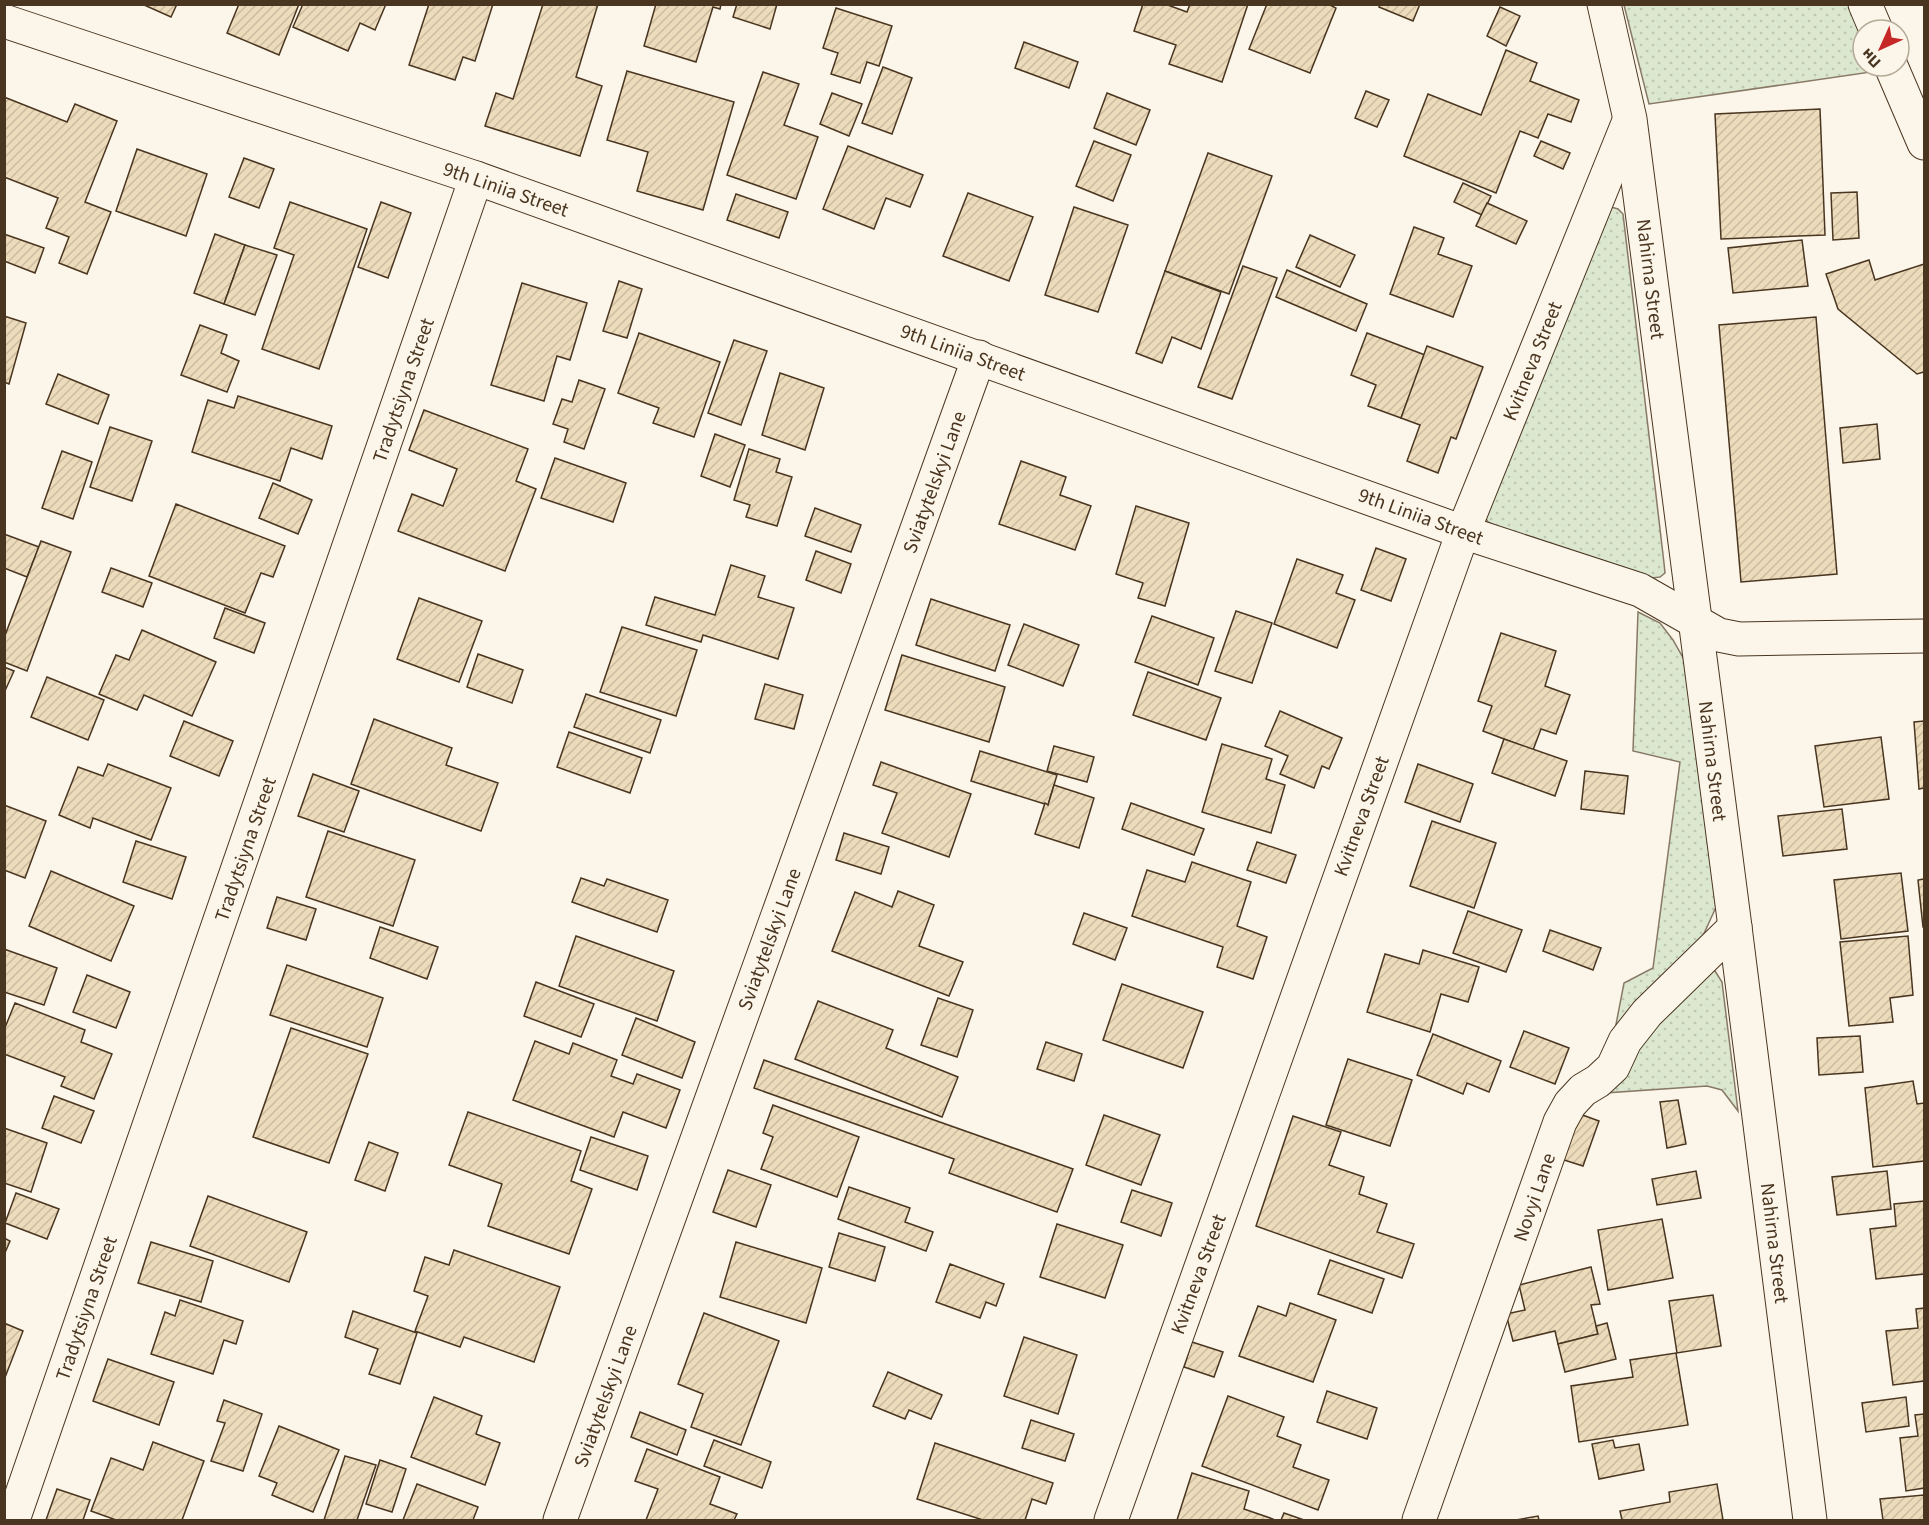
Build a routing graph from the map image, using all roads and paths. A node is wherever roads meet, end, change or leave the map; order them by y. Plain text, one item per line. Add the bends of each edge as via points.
1 (1604, 4) edge
2 (1865, 4) edge
3 (1871, 18) edge
4 (4, 21) edge
5 (1896, 78) edge
6 (1630, 119) junction
7 (1924, 143) edge
8 (476, 178) junction
9 (979, 357) junction
10 (1463, 532) junction
11 (1695, 621) junction
12 (1924, 636) edge
13 (1735, 927) junction
14 (13, 1521) edge
15 (560, 1521) edge
16 (1111, 1521) edge
17 (1419, 1521) edge
18 (1810, 1521) edge

1 - 6 street, Nahirna Street
2 - 3 street
4 - 8 street, 9th Liniia Street
5 - 7 street
6 - 10 street, Kvitneva Street
6 - 11 street, Nahirna Street
8 - 9 street, 9th Liniia Street
8 - 14 street, Tradytsiyna Street
9 - 10 street, 9th Liniia Street
9 - 15 street, Sviatytelskyi Lane
10 - 11 street, 9th Liniia Street via 1640,590
10 - 16 street, Kvitneva Street
11 - 12 street, 9th Liniia Street via 1719,635 1739,639
11 - 13 street, Nahirna Street
13 - 17 street, Novyi Lane via 1647,1013 1625,1041 1613,1066 1583,1090 1560,1122
13 - 18 street, Nahirna Street

